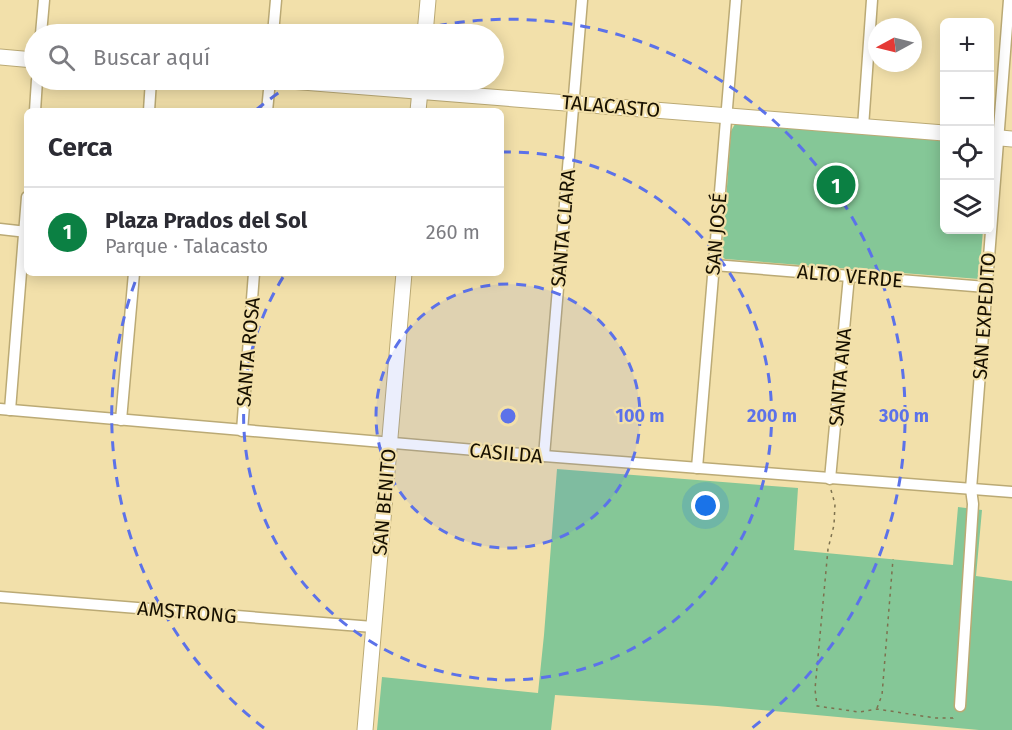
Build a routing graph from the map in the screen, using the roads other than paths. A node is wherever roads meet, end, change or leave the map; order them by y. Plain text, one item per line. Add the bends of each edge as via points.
1 (45, 0) edge
2 (276, 0) edge
3 (428, 0) edge
4 (582, 0) edge
5 (736, 0) edge
6 (872, 0) edge
7 (1009, 0) edge
8 (42, 24) edge
9 (274, 24) edge
10 (426, 24) edge
11 (0, 57) edge
12 (24, 59) edge
13 (36, 90) edge
14 (150, 90) edge
15 (269, 90) edge
16 (420, 90) edge
17 (463, 90) edge
18 (573, 103) junction
19 (35, 108) edge
20 (148, 108) edge
21 (267, 108) edge
22 (418, 108) edge
23 (726, 116) junction
24 (863, 127) junction
25 (940, 134) edge
26 (1000, 138) edge
27 (0, 229) edge
28 (24, 232) edge
29 (24, 249) edge
30 (714, 265) junction
31 (134, 276) edge
32 (254, 276) edge
33 (404, 276) edge
34 (849, 276) junction
35 (986, 287) junction
36 (5, 410) edge
37 (121, 420) junction
38 (242, 431) junction
39 (390, 444) junction
40 (544, 456) junction
41 (697, 468) junction
42 (830, 478) junction
43 (971, 489) junction
44 (1012, 492) edge
45 (0, 597) edge
46 (374, 627) junction
47 (960, 706) road end
48 (364, 730) edge

1 - 8 street
2 - 9 street
3 - 10 street
4 - 18 street, SANTA CLARA
5 - 23 street, SAN JOSÉ
6 - 24 street
7 - 26 street, SAN EXPEDITO
11 - 12 street
13 - 19 street
14 - 20 street
15 - 21 street
16 - 22 street
17 - 18 street, TALACASTO
18 - 23 street, TALACASTO
18 - 40 street, SANTA CLARA
23 - 24 street, TALACASTO
23 - 30 street, SAN JOSÉ
24 - 25 street, TALACASTO
26 - 35 street, SAN EXPEDITO
27 - 28 street
29 - 36 street
30 - 34 street, ALTO VERDE
30 - 41 street, SAN JOSÉ
31 - 37 street
32 - 38 street, SANTA ROSA
33 - 39 street, SAN BENITO
34 - 35 street, ALTO VERDE
34 - 42 street, SANTA ANA
35 - 43 street, SAN EXPEDITO
36 - 37 street, CASILDA
37 - 38 street, CASILDA
38 - 39 street, CASILDA
39 - 40 street, CASILDA
39 - 46 street, SAN BENITO
40 - 41 street, CASILDA
41 - 42 street, CASILDA
42 - 43 street, CASILDA
43 - 44 street, CASILDA
43 - 47 street, SAN EXPEDITO
45 - 46 street, AMSTRONG
46 - 48 street, SAN BENITO

